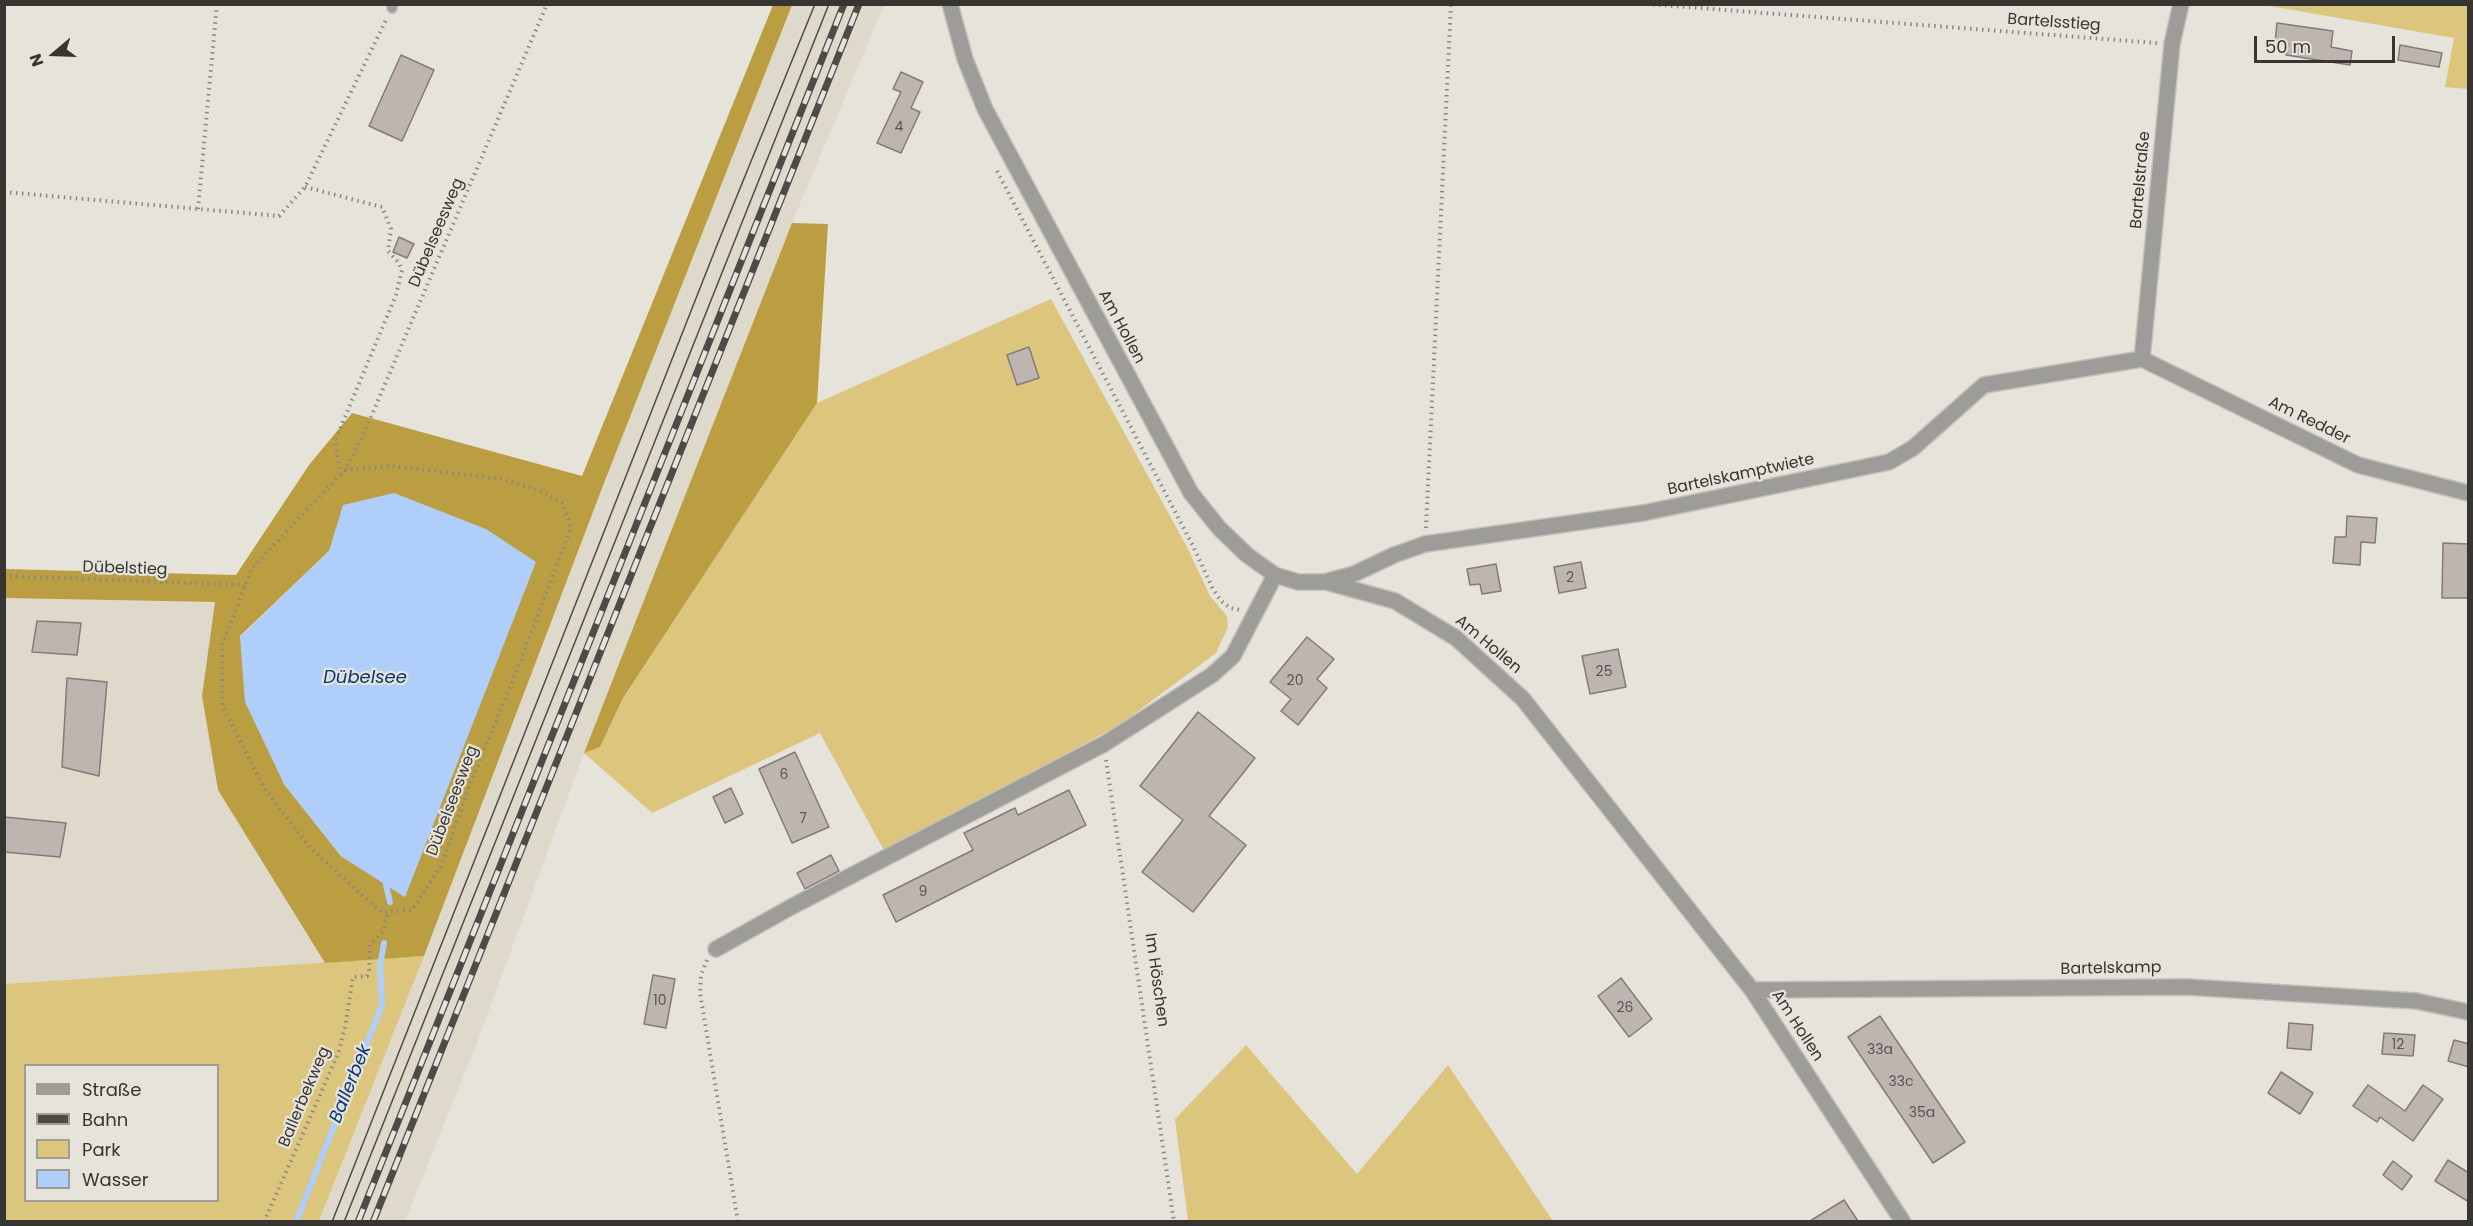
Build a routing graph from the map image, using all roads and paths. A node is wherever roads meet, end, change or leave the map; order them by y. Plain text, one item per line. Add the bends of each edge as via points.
1 (217, 4) edge
2 (547, 4) edge
3 (950, 4) edge
4 (1451, 4) edge
5 (1647, 4) edge
6 (2181, 4) edge
7 (393, 6) edge
8 (2172, 44) junction
9 (994, 166) dead end
10 (306, 187) junction
11 (4, 192) edge
12 (198, 209) junction
13 (2142, 359) junction
14 (345, 471) junction
15 (341, 475) junction
16 (2469, 493) edge
17 (1425, 543) junction
18 (1275, 575) junction
19 (4, 576) edge
20 (1326, 582) junction
21 (245, 585) junction
22 (1255, 613) junction
23 (1104, 744) junction
24 (388, 911) junction
25 (716, 949) joint
26 (1752, 990) junction
27 (2469, 1012) edge
28 (264, 1221) edge
29 (738, 1221) edge
30 (1174, 1221) edge
31 (1903, 1221) edge

1 - 12 path
2 - 14 path, Dübelseesweg
3 - 18 street, Am Hollen via 965,59 986,109 1191,493 1219,528
4 - 17 path
5 - 8 path, Bartelsstieg
6 - 8 street, Bartelstraße
7 - 10 path
8 - 13 street, Bartelstraße
9 - 22 path via 1213,588 1230,608
10 - 12 path via 279,216
10 - 15 path via 382,207 391,229 388,251 402,270 396,295 335,441
11 - 12 path
13 - 16 street, Am Redder via 2358,465
13 - 17 street, Bartelskamptwiete via 1984,385 1912,448 1889,462 1643,513
14 - 15 path, Dübelseesweg
14 - 24 path, Dübelseesweg via 392,466 502,479 544,492 562,503 571,527 441,866 412,910
15 - 21 path, Dübelseesweg via 252,568
17 - 20 street, Bartelskamptwiete
18 - 20 street, Am Hollen via 1299,582
18 - 22 street
19 - 21 path, Dübelstieg
20 - 26 street, Am Hollen via 1395,601 1456,638 1523,699
21 - 24 path, Dübelseesweg via 222,645 222,706 265,789 310,848 381,912
22 - 23 street via 1233,656 1212,675
23 - 25 street
23 - 30 path, Im Höschen
24 - 28 path, Ballerbekweg via 384,930 370,945 367,976 353,977 338,1054
25 - 29 path via 706,961 700,993
26 - 27 street, Bartelskamp via 2187,987 2416,1001
26 - 31 street, Am Hollen

